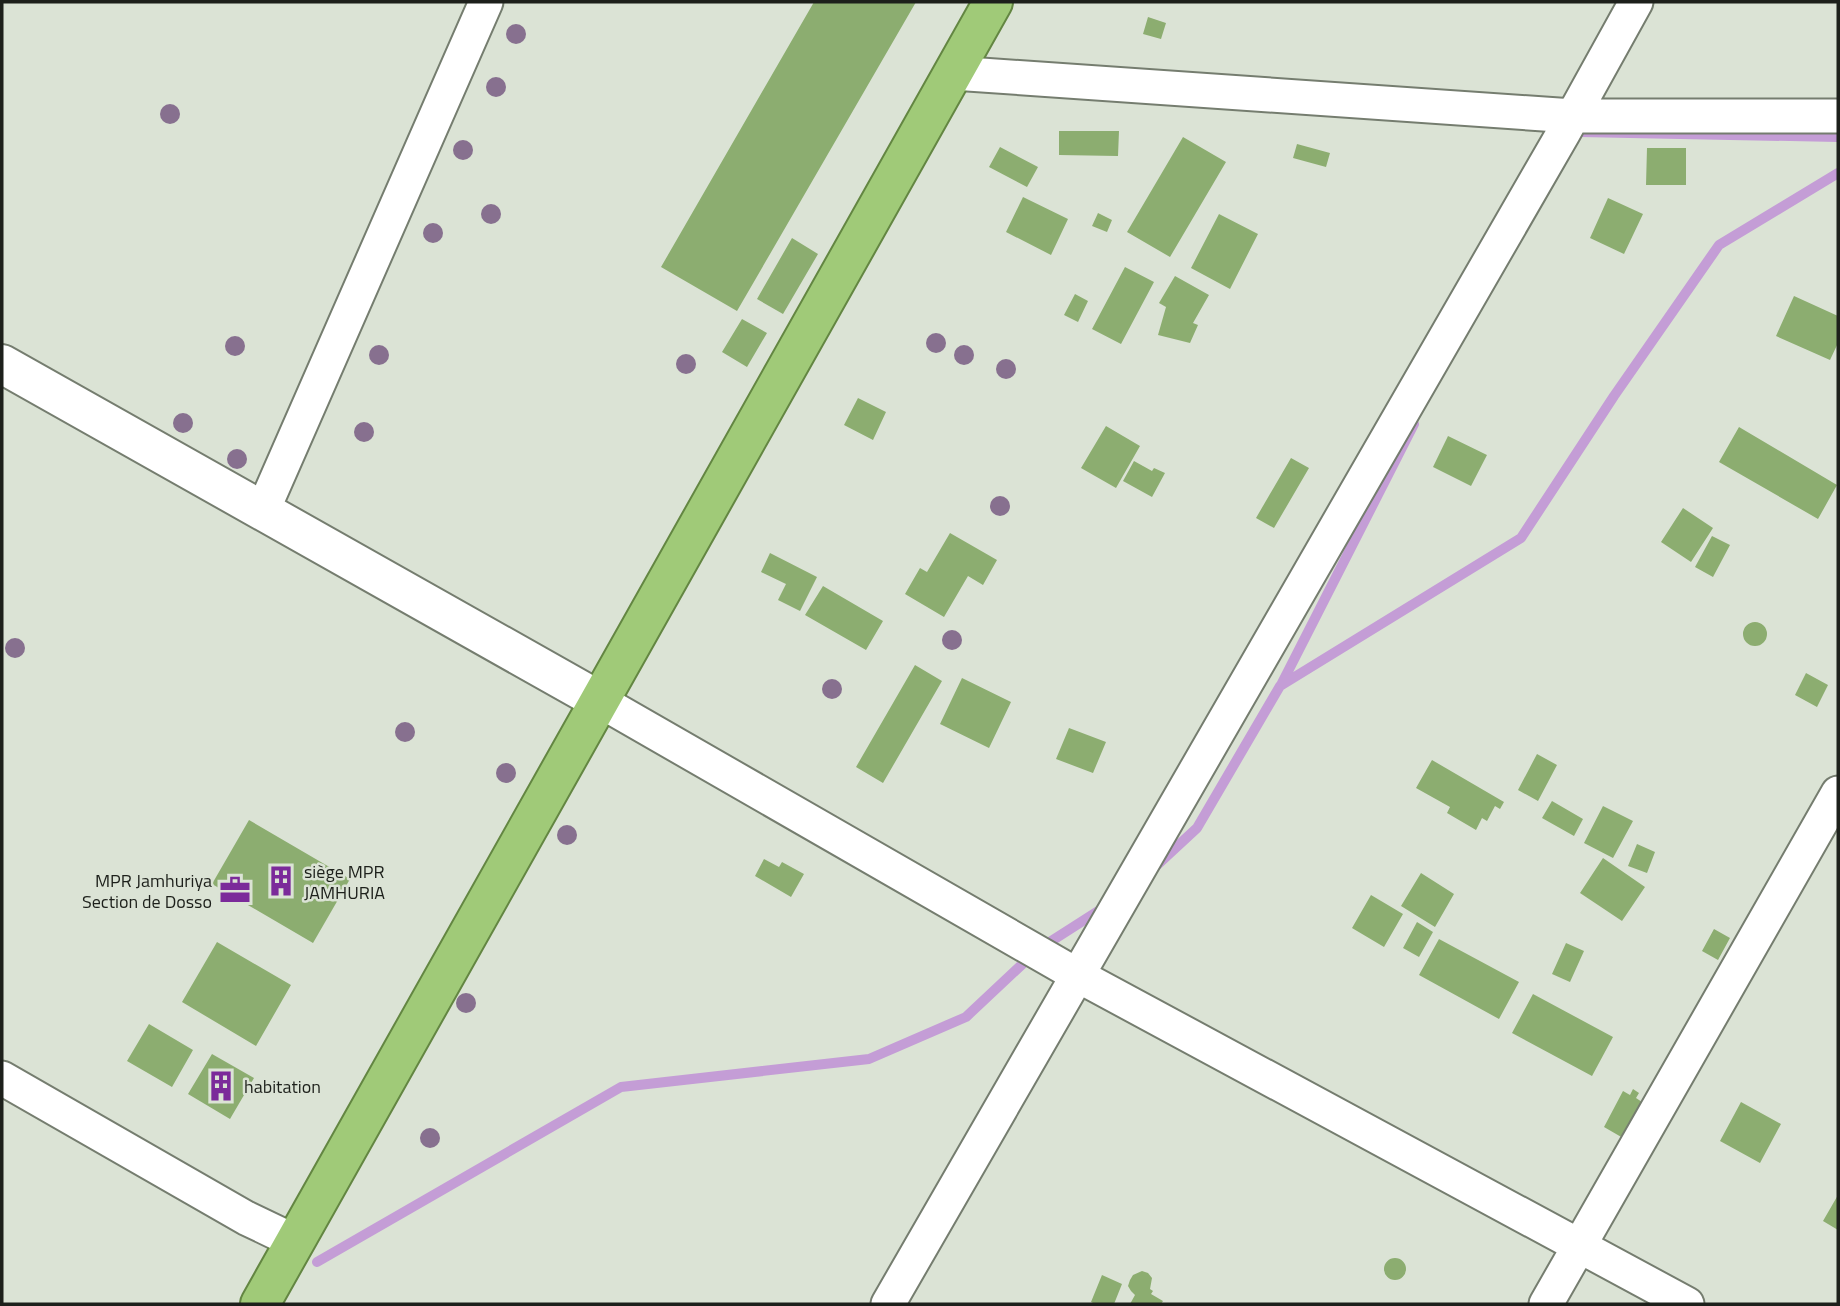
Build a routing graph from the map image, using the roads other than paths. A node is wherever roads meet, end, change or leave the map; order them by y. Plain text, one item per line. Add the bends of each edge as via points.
1 (486, 2) edge
2 (993, 2) edge
3 (1636, 2) edge
4 (953, 73) junction
5 (1573, 116) junction
6 (1838, 116) edge
7 (2, 364) edge
8 (263, 510) junction
9 (600, 701) junction
10 (1838, 793) edge
11 (1077, 975) junction
12 (2, 1078) edge
13 (296, 1242) junction
14 (1580, 1246) junction
15 (260, 1304) edge
16 (887, 1304) edge
17 (1546, 1304) edge
18 (1687, 1304) edge

1 - 8 street
2 - 4 highway
3 - 5 street
4 - 5 street
4 - 9 highway
5 - 6 street
5 - 11 street
7 - 8 main road
8 - 9 main road
9 - 11 street
9 - 13 highway
10 - 14 street
11 - 14 street
11 - 16 street
12 - 13 street
13 - 15 highway
14 - 17 street
14 - 18 street

